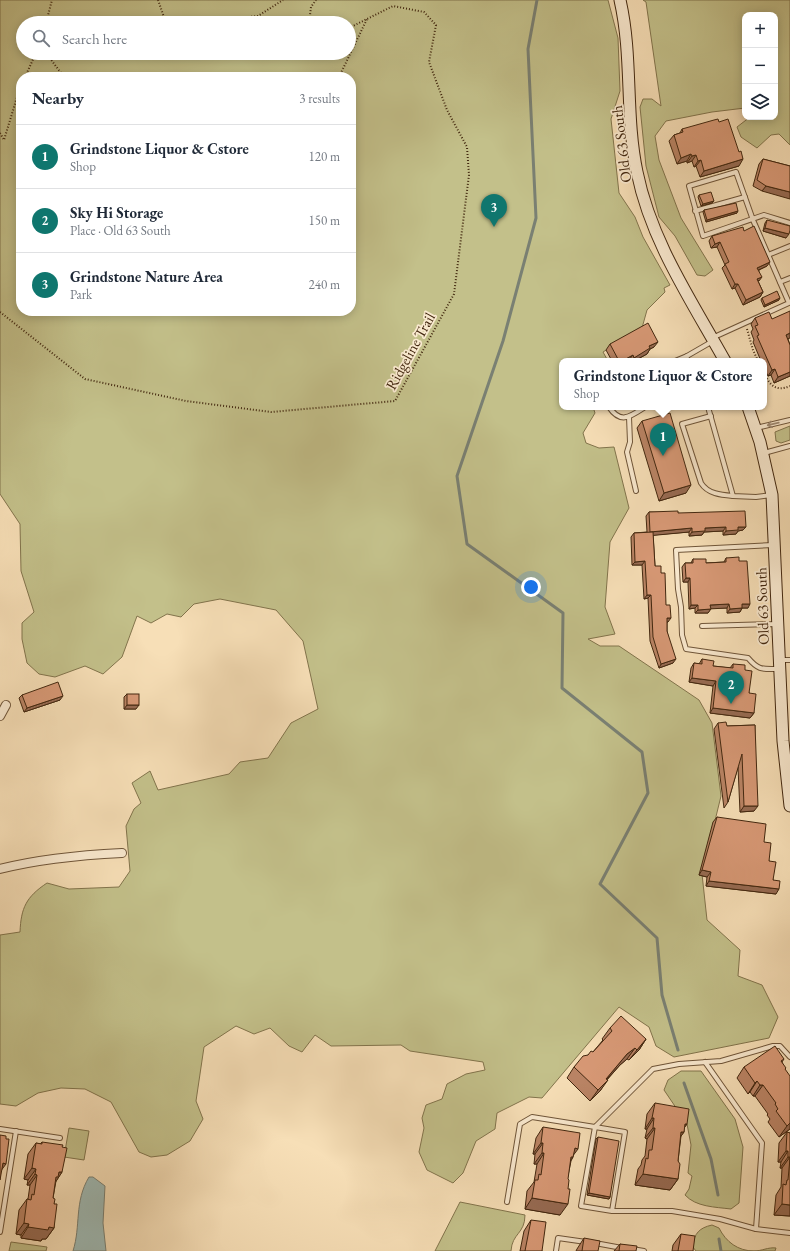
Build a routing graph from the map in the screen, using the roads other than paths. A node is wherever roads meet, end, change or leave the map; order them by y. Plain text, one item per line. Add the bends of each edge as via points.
1 (620, 0) edge
2 (745, 197) junction
3 (695, 211) junction
4 (753, 220) junction
5 (790, 223) edge
6 (790, 246) edge
7 (768, 254) junction
8 (790, 278) edge
9 (780, 282) junction
10 (789, 304) edge
11 (713, 339) junction
12 (687, 356) joint
13 (682, 358) edge
14 (722, 358) edge
15 (611, 410) edge
16 (640, 410) edge
17 (709, 410) edge
18 (749, 410) edge
19 (711, 416) junction
20 (629, 417) junction
21 (790, 420) edge
22 (756, 428) junction
23 (790, 446) edge
24 (764, 453) junction
25 (636, 491) dead end
26 (772, 495) junction
27 (733, 496) junction
28 (775, 545) junction
29 (778, 624) junction
30 (702, 626) dead end
31 (783, 663) edge
32 (6, 705) dead end
33 (0, 716) edge
34 (790, 806) edge
35 (122, 853) dead end
36 (0, 869) edge
37 (790, 1057) edge
38 (704, 1062) junction
39 (595, 1127) junction
40 (0, 1129) edge
41 (16, 1131) junction
42 (60, 1138) dead end
43 (507, 1202) dead end
44 (612, 1211) junction
45 (756, 1229) junction
46 (0, 1232) edge
47 (790, 1233) edge
48 (556, 1251) edge
49 (644, 1251) edge

1 - 11 main road, Old 63 South via 628,44 637,171 649,216 659,244
2 - 3 lane
2 - 3 lane via 736,172 689,186
2 - 4 lane
3 - 4 lane via 703,236
4 - 5 lane via 764,215
4 - 7 lane
6 - 7 lane
7 - 9 lane
8 - 9 lane
9 - 10 lane
10 - 11 lane
11 - 12 lane
11 - 14 main road, Old 63 South
12 - 13 lane
15 - 20 lane via 622,418
16 - 20 lane
17 - 19 lane
18 - 22 main road, Old 63 South
19 - 27 lane
19 - 27 lane via 682,424 704,488
20 - 25 lane via 628,452
21 -> 22 lane
22 - 24 main road, Old 63 South
23 - 24 lane
24 - 26 main road, Old 63 South
26 - 27 lane
26 - 28 main road, Old 63 South
28 - 29 main road, Old 63 South
28 - 31 lane via 676,550 678,589 682,607 682,635 686,649 748,658 761,670
29 - 30 lane
29 - 31 main road, Old 63 South
31 - 34 main road, Old 63 South via 783,741
32 - 33 street
35 - 36 street via 61,858
37 - 38 lane via 780,1046 773,1046 721,1061
38 - 39 lane via 653,1069
38 - 45 lane via 762,1143
39 - 43 lane via 532,1117 520,1124
39 - 44 lane via 625,1132
39 - 44 lane via 581,1206
40 - 41 lane
41 - 42 lane
41 - 46 lane
44 - 45 lane via 672,1211
45 - 47 lane
48 - 49 lane via 558,1238

